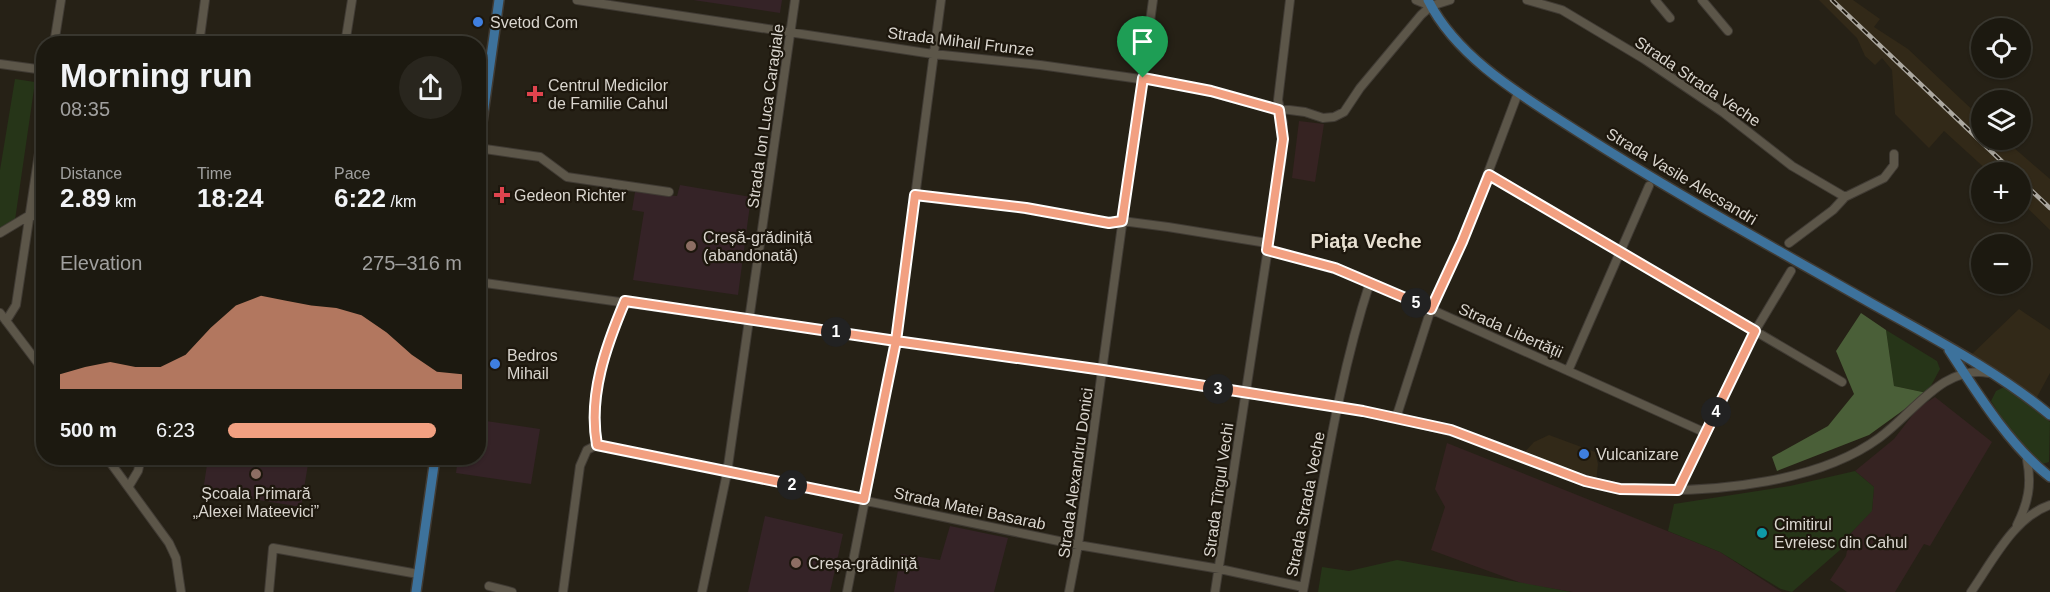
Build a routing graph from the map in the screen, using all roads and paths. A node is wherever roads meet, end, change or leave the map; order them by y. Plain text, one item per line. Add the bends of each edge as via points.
1 (61, 0) edge
2 (206, 0) edge
3 (352, 0) edge
4 (499, 0) edge
5 (577, 0) edge
6 (795, 0) edge
7 (941, 0) edge
8 (1153, 0) edge
9 (1290, 0) edge
10 (1416, 0) edge
11 (1450, 0) edge
12 (1527, 0) edge
13 (1655, 0) edge
14 (1702, 0) edge
15 (1429, 3) edge
16 (1670, 18) dead end
17 (1728, 31) dead end
18 (791, 32) junction
19 (55, 36) edge
20 (200, 36) edge
21 (346, 36) edge
22 (933, 54) junction
23 (0, 64) edge
24 (36, 69) edge
25 (1143, 78) junction
26 (1518, 93) junction
27 (486, 97) edge
28 (1279, 110) junction
29 (486, 150) edge
30 (1894, 154) dead end
31 (36, 174) edge
32 (1489, 175) junction
33 (1649, 186) dead end
34 (669, 192) dead end
35 (915, 195) junction
36 (1845, 197) junction
37 (30, 215) junction
38 (36, 216) edge
39 (1122, 221) junction
40 (0, 233) edge
41 (1789, 243) dead end
42 (1267, 246) junction
43 (1619, 252) junction
44 (1791, 271) dead end
45 (1370, 282) junction
46 (486, 283) edge
47 (625, 301) junction
48 (1431, 309) junction
49 (0, 313) edge
50 (749, 320) junction
51 (6, 321) junction
52 (1755, 331) junction
53 (896, 341) junction
54 (1946, 345) junction
55 (36, 360) edge
56 (1103, 370) junction
57 (1568, 371) junction
58 (1963, 372) junction
59 (1989, 373) junction
60 (1842, 382) dead end
61 (1245, 393) junction
62 (1337, 407) junction
63 (2050, 415) edge
64 (1396, 418) junction
65 (1706, 433) junction
66 (597, 445) junction
67 (2027, 460) junction
68 (112, 465) edge
69 (139, 465) edge
70 (434, 465) edge
71 (727, 473) junction
72 (2050, 477) edge
73 (129, 486) junction
74 (1678, 490) junction
75 (864, 499) junction
76 (2050, 506) edge
77 (2012, 535) junction
78 (1078, 545) junction
79 (1220, 569) junction
80 (418, 574) junction
81 (489, 586) dead end
82 (1303, 590) edge
83 (181, 592) edge
84 (269, 592) edge
85 (416, 592) edge
86 (512, 592) edge
87 (563, 592) edge
88 (702, 592) edge
89 (847, 592) edge
90 (1069, 592) edge
91 (1215, 592) edge
92 (1971, 592) edge

1 - 19 street
2 - 20 street
3 - 21 street
4 - 27 main road
5 - 18 street, Strada Mihail Frunze
6 - 18 street, Strada Ion Luca Caragiale
7 - 22 street
8 - 25 street, Strada Alexandru Donici
9 - 28 street, Strada Tîrgul Vechi
10 - 15 street
11 - 15 street
12 - 36 street, Strada Strada Veche via 1562,10 1644,59 1724,113 1797,170
13 - 16 street
14 - 17 street
15 - 26 main road, Strada Vasile Alecsandri via 1462,46
15 - 28 street, Strada Mihail Frunze via 1339,115 1323,118
18 - 22 street, Strada Mihail Frunze
18 - 50 street, Strada Ion Luca Caragiale
22 - 25 street, Strada Mihail Frunze
22 - 35 street
23 - 24 street
25 - 28 street, Strada Mihail Frunze
25 - 39 street, Strada Alexandru Donici
26 - 32 street
26 - 54 main road, Strada Vasile Alecsandri via 1653,179
28 - 42 street, Strada Tîrgul Vechi via 1283,139
29 - 34 street via 540,156 567,177
30 - 36 street via 1891,171 1884,178
31 - 37 street
32 - 43 street
32 - 48 street
33 - 43 street
35 - 39 street, Strada Libertății via 1109,223
35 - 53 street
36 - 41 street
37 - 38 street
37 - 40 street
37 - 51 street via 16,304
39 - 42 street, Strada Libertății
39 - 56 street, Strada Alexandru Donici
42 - 45 street, Strada Libertății
42 - 61 street, Strada Tîrgul Vechi
43 - 52 street
43 - 57 street
44 - 52 street
45 - 48 street, Strada Libertății
45 - 62 street, Strada Strada Veche
46 - 47 street
47 - 50 street
47 - 66 street via 594,402
48 - 57 street, Strada Libertății
48 - 64 street
49 - 51 street
50 - 53 street
50 - 71 street, Strada Ion Luca Caragiale
51 - 55 street
52 - 60 street
52 - 65 street
53 - 56 street
53 - 75 street
54 - 58 main road
54 - 59 main road, Strada Vasile Alecsandri
56 - 61 street
56 - 78 street, Strada Alexandru Donici
57 - 65 street, Strada Libertății
58 - 59 street
58 - 67 main road
58 - 74 street via 1942,383 1860,452 1829,465 1746,483
59 - 63 main road, Strada Vasile Alecsandri
61 - 62 street
61 - 79 street, Strada Tîrgul Vechi
62 - 64 street
62 - 82 street, Strada Strada Veche
64 - 74 street via 1451,430 1585,481 1620,489
65 - 74 street
66 - 71 street, Strada Matei Basarab
66 - 87 street via 587,450 580,466
67 - 72 main road
67 - 77 street via 2028,500
68 - 73 street
69 - 73 street
70 - 80 main road
71 - 75 street, Strada Matei Basarab
71 - 88 street, Strada Ion Luca Caragiale
73 - 83 street via 169,543 176,558
75 - 78 street, Strada Matei Basarab
75 - 89 street
76 - 77 street via 2031,515
77 - 92 street
78 - 79 street, Strada Matei Basarab
78 - 90 street, Strada Alexandru Donici
79 - 82 street, Strada Matei Basarab
79 - 91 street, Strada Tîrgul Vechi
80 - 84 street via 273,548
80 - 85 main road
81 - 86 street

